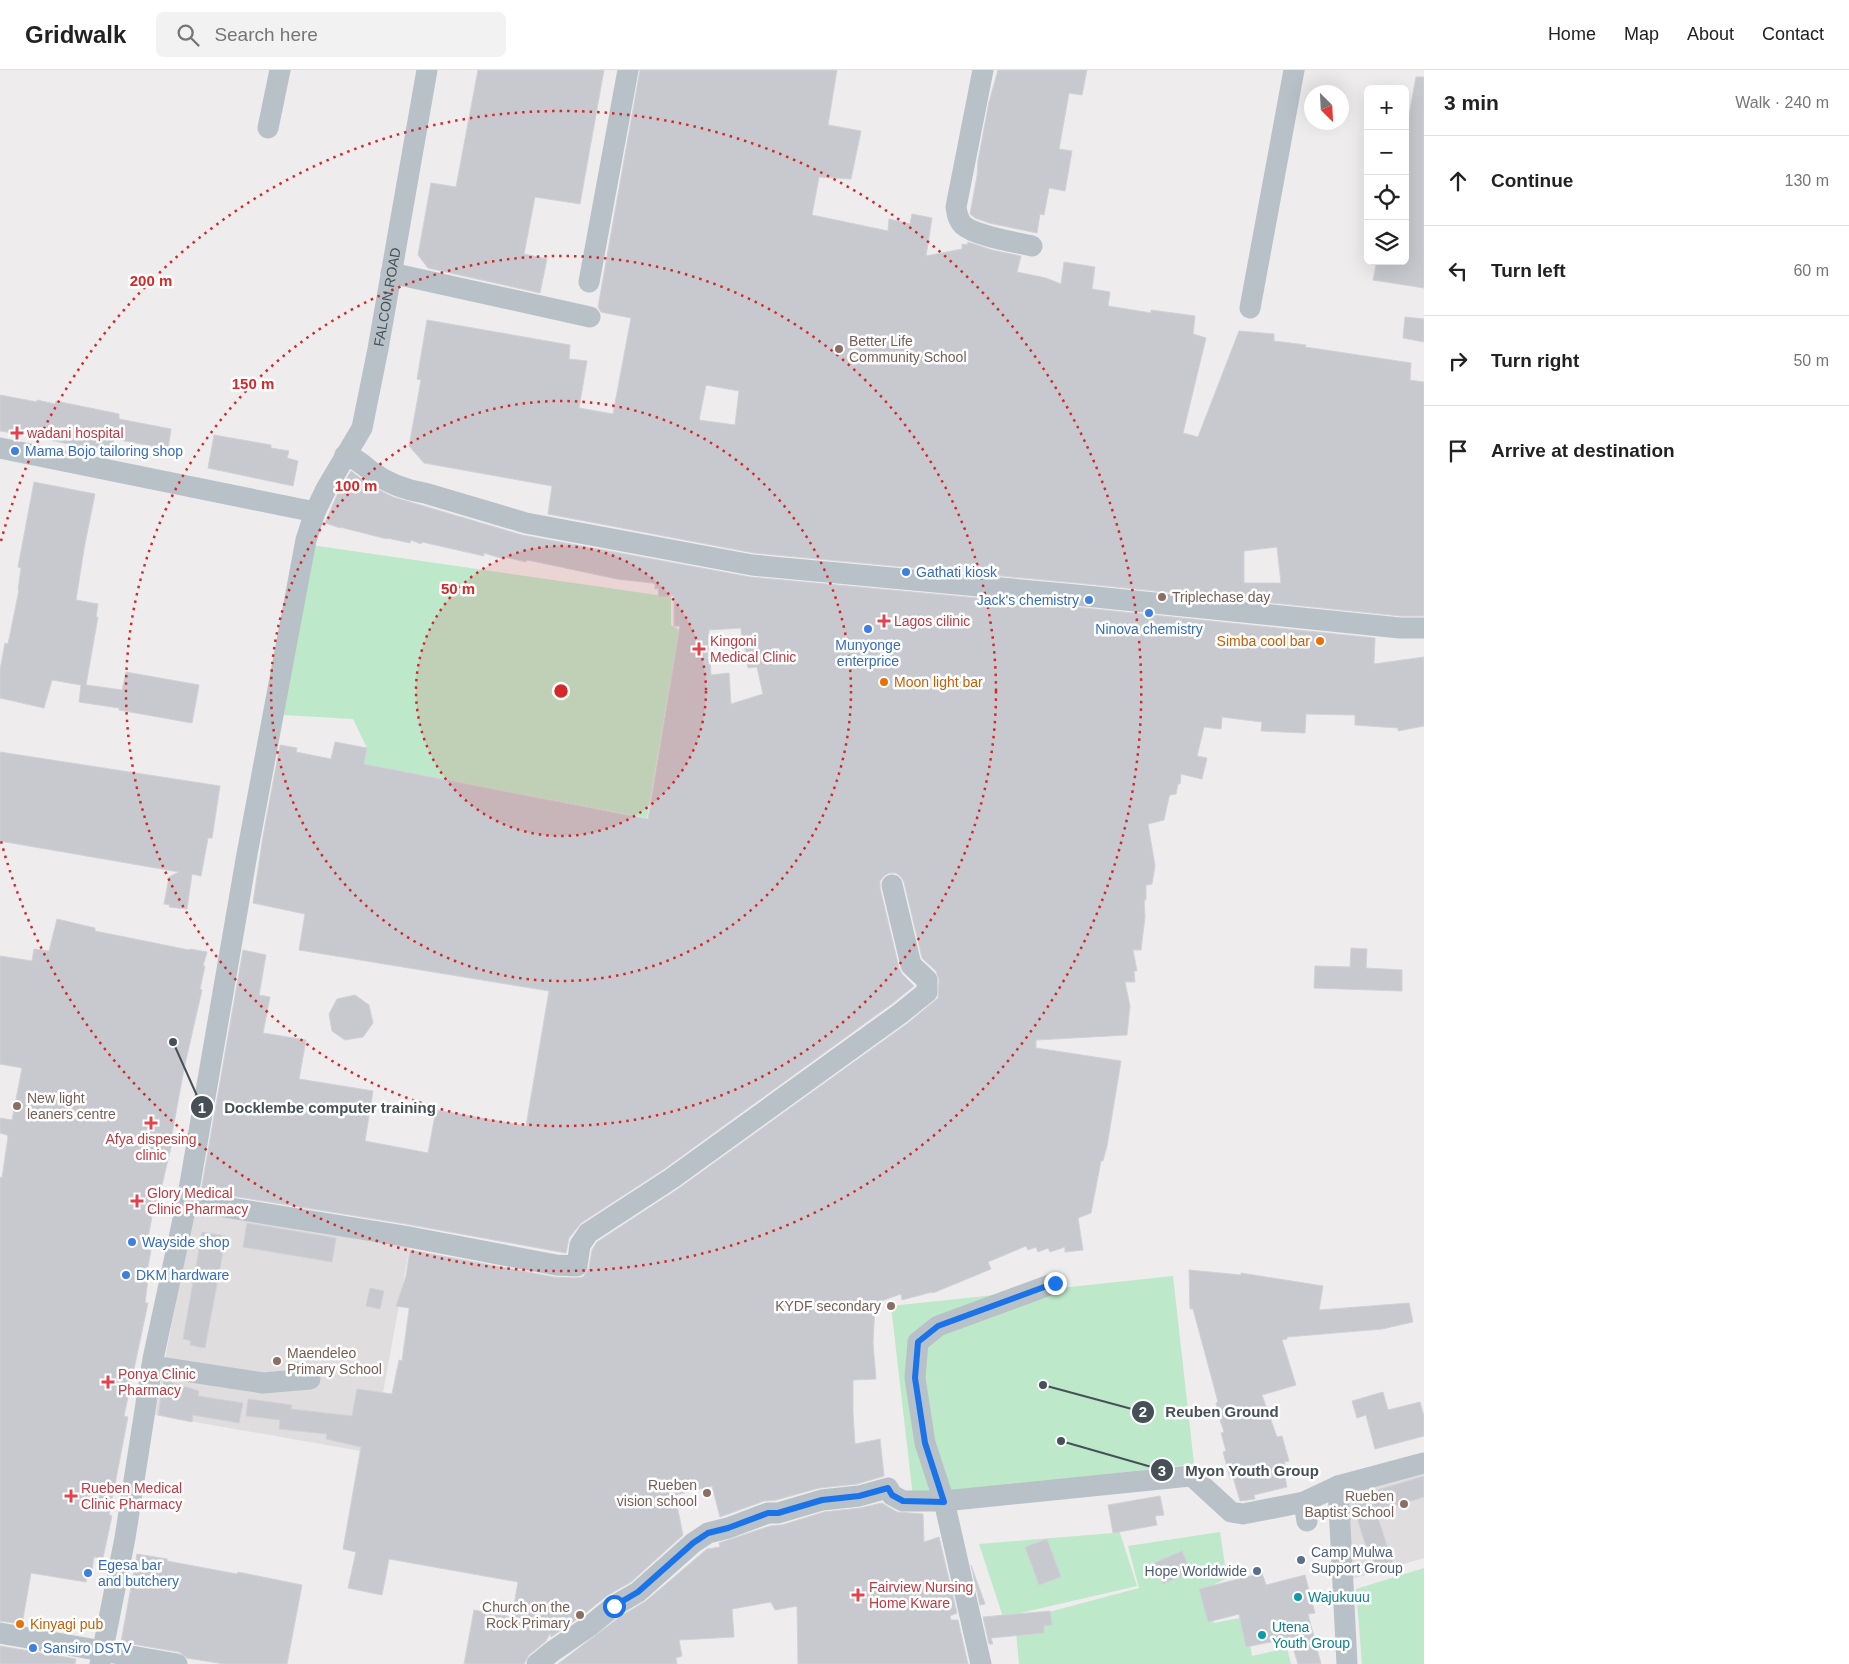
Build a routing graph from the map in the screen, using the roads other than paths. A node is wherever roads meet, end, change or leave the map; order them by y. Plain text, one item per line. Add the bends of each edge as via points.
1 (280, 70) edge
2 (427, 70) edge
3 (628, 70) edge
4 (983, 70) edge
5 (1294, 70) edge
6 (268, 128) dead end
7 (1032, 246) dead end
8 (392, 273) junction
9 (589, 282) dead end
10 (1250, 308) dead end
11 (590, 317) dead end
12 (0, 448) edge
13 (345, 455) junction
14 (315, 512) junction
15 (1424, 628) edge
16 (892, 885) dead end
17 (187, 1201) junction
18 (1055, 1283) dead end
19 (152, 1366) junction
20 (310, 1379) dead end
21 (1424, 1463) edge
22 (1338, 1486) junction
23 (944, 1502) junction
24 (0, 1633) edge
25 (101, 1658) edge
26 (177, 1664) edge
27 (537, 1664) edge
28 (981, 1664) edge
29 (1346, 1664) edge

1 - 6 street
2 - 8 street, FALCON ROAD
3 - 9 street
4 - 7 street via 956,207 957,218 978,233
5 - 10 street
8 - 11 street
8 - 13 street, FALCON ROAD via 362,428
12 - 14 street
13 - 14 street, FALCON ROAD
13 - 15 street via 387,481 410,490 526,523 752,565
14 - 17 street, FALCON ROAD via 306,540 247,854
16 - 17 street via 912,966 927,980 927,992 671,1179 588,1233 580,1245 577,1266
17 - 19 street, FALCON ROAD
18 - 23 street via 938,1326 918,1342 915,1378 925,1443
19 - 20 street via 264,1383
19 - 25 street, FALCON ROAD via 126,1538
21 - 22 street
22 - 23 street via 1306,1512 1234,1513 1190,1476
22 - 29 street
23 - 27 street via 903,1501 892,1495 888,1488 768,1513 708,1533 638,1592 614,1606
23 - 28 street
24 - 25 street
25 - 26 street

